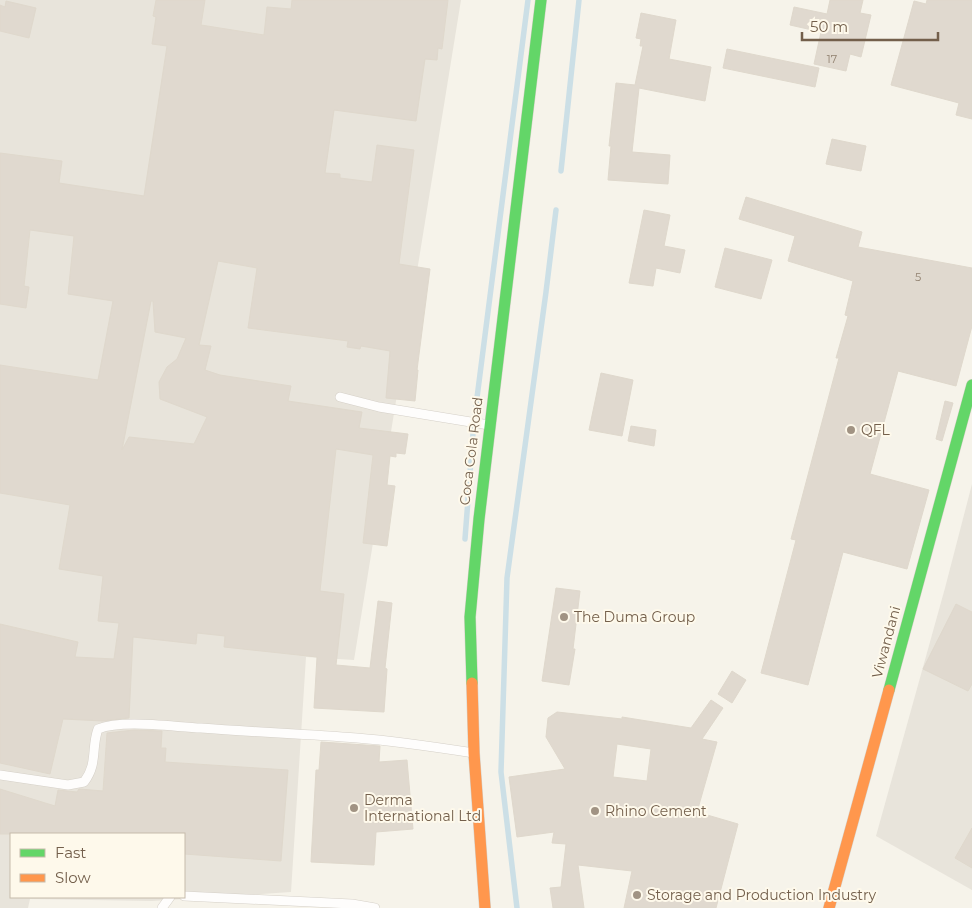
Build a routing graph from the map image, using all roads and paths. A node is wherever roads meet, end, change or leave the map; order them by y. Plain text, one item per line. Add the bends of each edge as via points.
1 (541, 0) edge
2 (972, 385) edge
3 (340, 397) dead end
4 (968, 415) edge
5 (490, 425) junction
6 (474, 753) junction
7 (0, 775) edge
8 (185, 896) edge
9 (289, 904) edge
10 (375, 908) edge
11 (485, 908) edge
12 (829, 908) edge

1 - 5 main road, Coca Cola Road
2 - 4 main road, Viwandani
3 - 5 lane via 379,407
4 - 12 main road, Viwandani
5 - 6 main road, Coca Cola Road via 470,617
6 - 7 lane via 357,738 120,725 98,729 93,765 84,782 68,786
6 - 11 main road, Coca Cola Road
8 - 9 lane
9 - 10 lane via 352,904

